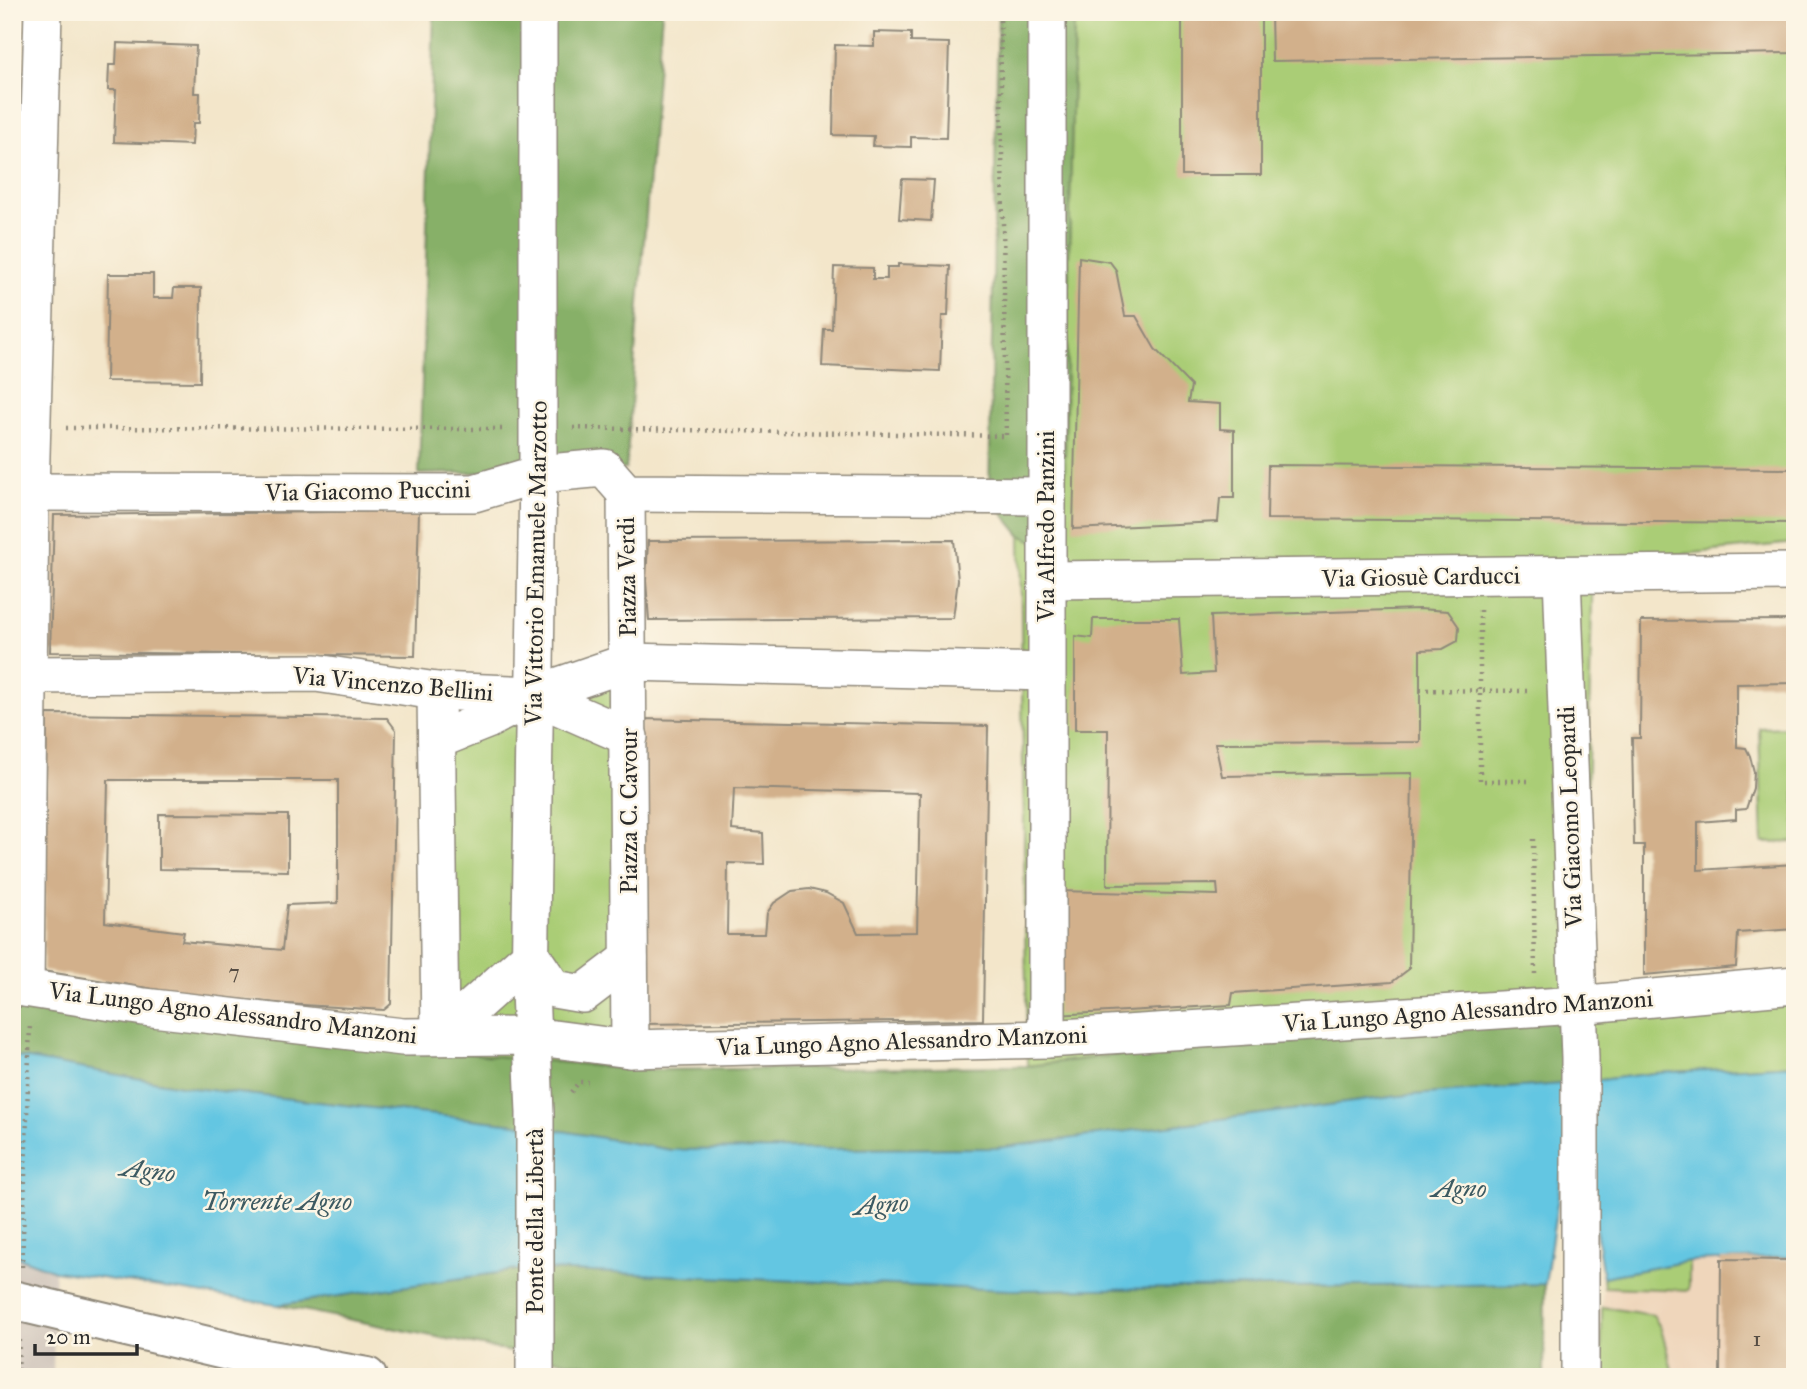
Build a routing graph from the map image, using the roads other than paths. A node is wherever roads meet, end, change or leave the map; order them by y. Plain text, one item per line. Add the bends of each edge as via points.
1 (43, 12) edge
2 (538, 12) edge
3 (1047, 12) edge
4 (24, 177) edge
5 (538, 474) junction
6 (21, 492) edge
7 (626, 493) junction
8 (1045, 496) junction
9 (1795, 572) edge
10 (1562, 575) junction
11 (1048, 580) junction
12 (629, 662) junction
13 (1046, 672) junction
14 (29, 675) junction
15 (436, 691) junction
16 (533, 695) junction
17 (629, 737) junction
18 (437, 740) junction
19 (531, 955) junction
20 (629, 959) junction
21 (1795, 985) edge
22 (18, 987) edge
23 (1577, 1005) junction
24 (440, 1036) junction
25 (531, 1036) junction
26 (1047, 1039) junction
27 (630, 1049) junction
28 (535, 1113) joint
29 (12, 1300) edge
30 (367, 1377) edge
31 (535, 1377) edge
32 (1580, 1377) edge

1 - 4 street
2 - 5 street, Via Vittorio Emanuele Marzotto
3 - 8 street, Via Alfredo Panzini
4 - 6 street
5 - 6 street, Via Giacomo Puccini via 474,493
5 - 7 street, Via Giacomo Puccini via 604,468
5 - 16 street, Via Vittorio Emanuele Marzotto
6 - 14 street
7 - 8 street
7 - 12 street, Piazza Verdi
8 - 11 street, Via Alfredo Panzini
9 - 10 street, Via Giosuè Carducci
10 - 11 street, Via Giosuè Carducci
10 - 23 street, Via Giacomo Leopardi
11 - 13 street, Via Alfredo Panzini
12 - 13 street, Via Vincenzo Bellini
12 - 16 street, Via Vincenzo Bellini
12 - 17 street, Piazza C. Cavour
13 - 26 street, Via Alfredo Panzini
14 - 15 street, Via Vincenzo Bellini via 316,673
14 - 22 street
15 - 16 street, Via Vincenzo Bellini
15 - 18 street
16 - 17 street
16 - 18 street
16 - 19 street, Via Vittorio Emanuele Marzotto
17 - 20 street, Piazza C. Cavour
18 - 24 street
19 - 20 street via 554,989 583,994
19 - 24 street
19 - 25 street, Via Vittorio Emanuele Marzotto
20 - 25 street, Piazza C. Cavour via 606,1013 555,1023
20 - 27 street, Piazza C. Cavour
21 - 23 street, Via Lungo Agno Alessandro Manzoni
22 - 24 street, Via Lungo Agno Alessandro Manzoni via 390,1036
23 - 26 street, Via Lungo Agno Alessandro Manzoni
23 - 32 street, Via Giacomo Leopardi
24 - 25 street, Via Lungo Agno Alessandro Manzoni
25 - 27 street, Via Lungo Agno Alessandro Manzoni
25 - 28 street, Via Vittorio Emanuele Marzotto
26 - 27 street, Via Lungo Agno Alessandro Manzoni
28 - 31 street, Ponte della Libertà
29 - 30 main road via 254,1357

